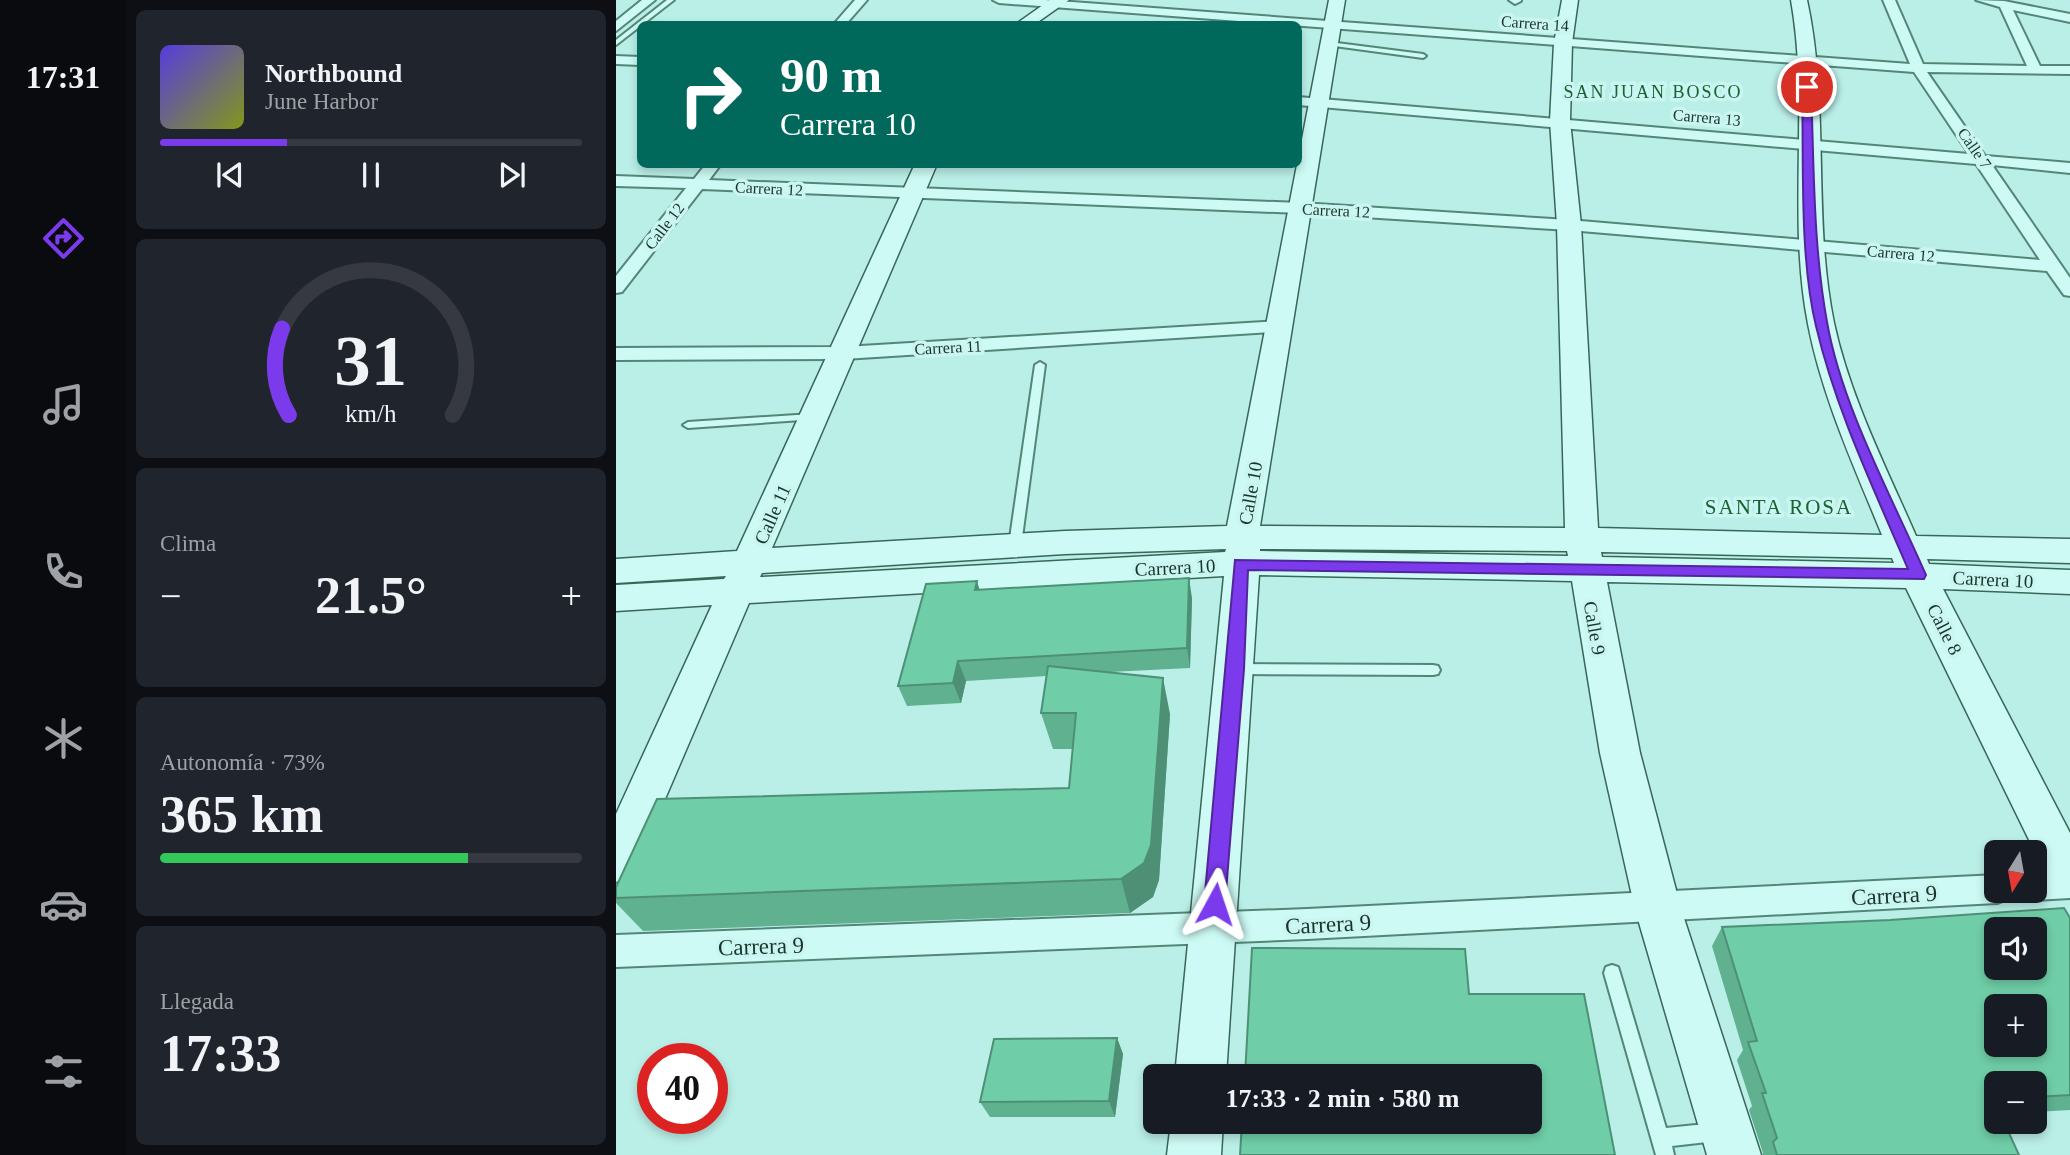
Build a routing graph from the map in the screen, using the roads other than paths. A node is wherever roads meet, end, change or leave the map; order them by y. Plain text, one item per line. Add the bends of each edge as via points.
1 (649, 0) edge
2 (671, 0) edge
3 (861, 0) edge
4 (999, 0) edge
5 (1337, 0) edge
6 (1570, 0) edge
7 (1798, 0) edge
8 (1889, 0) edge
9 (1982, 0) edge
10 (1058, 2) edge
11 (2004, 4) junction
12 (2070, 18) edge
13 (644, 21) edge
14 (843, 21) edge
15 (1029, 21) edge
16 (1285, 21) edge
17 (1302, 22) edge
18 (1333, 25) junction
19 (616, 27) edge
20 (637, 27) edge
21 (616, 43) edge
22 (1563, 43) junction
23 (1329, 44) junction
24 (1423, 56) dead end
25 (616, 60) edge
26 (637, 61) edge
27 (1807, 61) junction
28 (1918, 68) junction
29 (2035, 69) junction
30 (2070, 70) edge
31 (1309, 102) edge
32 (1560, 121) junction
33 (1807, 144) junction
34 (1983, 159) junction
35 (710, 168) edge
36 (924, 168) edge
37 (2070, 168) edge
38 (616, 181) edge
39 (695, 185) junction
40 (914, 195) junction
41 (1300, 208) junction
42 (1569, 225) junction
43 (1812, 246) junction
44 (2053, 266) junction
45 (616, 288) edge
46 (2070, 291) edge
47 (1279, 327) junction
48 (844, 353) junction
49 (616, 354) edge
50 (1040, 365) dead end
51 (816, 417) junction
52 (688, 425) dead end
53 (1015, 545) junction
54 (1241, 551) junction
55 (2070, 551) edge
56 (1583, 554) junction
57 (1911, 561) junction
58 (616, 571) edge
59 (744, 577) junction
60 (2070, 582) edge
61 (616, 598) edge
62 (1236, 669) junction
63 (1433, 670) dead end
64 (616, 862) edge
65 (2070, 877) edge
66 (2070, 884) edge
67 (2048, 885) edge
68 (1984, 890) edge
69 (1658, 909) junction
70 (1213, 930) junction
71 (616, 951) edge
72 (1612, 973) dead end
73 (1202, 1064) edge
74 (1196, 1134) edge
75 (1730, 1143) edge
76 (1663, 1147) edge
77 (1194, 1155) edge

1 - 19 street
2 - 13 lane
3 - 14 street
4 - 10 street, Carrera 14
5 - 18 main road, Calle 10
6 - 22 main road, Calle 9
7 - 27 main road, Calle 8
8 - 28 street, Calle 7
9 - 11 street
10 - 15 main road
10 - 16 street, Carrera 14
11 - 12 street
11 - 29 street
17 - 18 street, Carrera 14
18 - 22 street, Carrera 14
18 - 23 main road, Calle 10
20 - 21 lane
22 - 27 street, Carrera 14
22 - 32 main road, Calle 9
23 - 24 lane
23 - 31 main road, Calle 10
25 - 26 street
27 - 28 street, Carrera 14
27 - 33 main road, Calle 8
28 - 29 street, Carrera 14
28 - 34 street, Calle 7
29 - 30 street, Carrera 14
31 - 32 street, Carrera 13
31 - 41 main road, Calle 10
32 - 33 street, Carrera 13
32 - 42 main road, Calle 9
33 - 34 street, Carrera 13
33 - 43 main road, Calle 8
34 - 37 street, Carrera 13
34 - 44 street, Calle 7
35 - 39 street, Calle 12
36 - 40 main road, Calle 11
38 - 39 street, Carrera 12
39 - 40 street, Carrera 12
39 - 45 street, Calle 12
40 - 41 street, Carrera 12
40 - 48 main road, Calle 11
41 - 42 street, Carrera 12
41 - 47 main road, Calle 10
42 - 43 street, Carrera 12
42 - 56 main road, Calle 9
43 - 44 street, Carrera 12
43 - 57 main road, Calle 8 via 1821,323 1843,401
44 - 46 street, Calle 7
47 - 48 street, Carrera 11
47 - 54 main road, Calle 10
48 - 49 street, Carrera 11
48 - 51 main road, Calle 11
50 - 53 lane
51 - 52 lane
51 - 59 main road, Calle 11
53 - 54 main road, Carrera 10
53 - 59 main road, Carrera 10
54 - 56 main road, Carrera 10
54 - 59 main road, Carrera 10
54 - 62 main road, Calle 10
55 - 57 main road, Carrera 10
56 - 57 main road, Carrera 10
56 - 69 main road, Calle 9 via 1619,753
57 - 60 main road, Carrera 10
57 - 65 main road, Calle 8
58 - 59 main road, Carrera 10
59 - 61 main road, Carrera 10
59 - 64 main road, Calle 11
62 - 63 lane
62 - 70 main road, Calle 10
66 - 67 street
68 - 69 street, Carrera 9
69 - 70 street, Carrera 9
69 - 75 main road, Calle 9
70 - 71 street, Carrera 9
70 - 73 main road, Calle 10
72 - 76 lane
74 - 77 main road
75 - 76 lane

